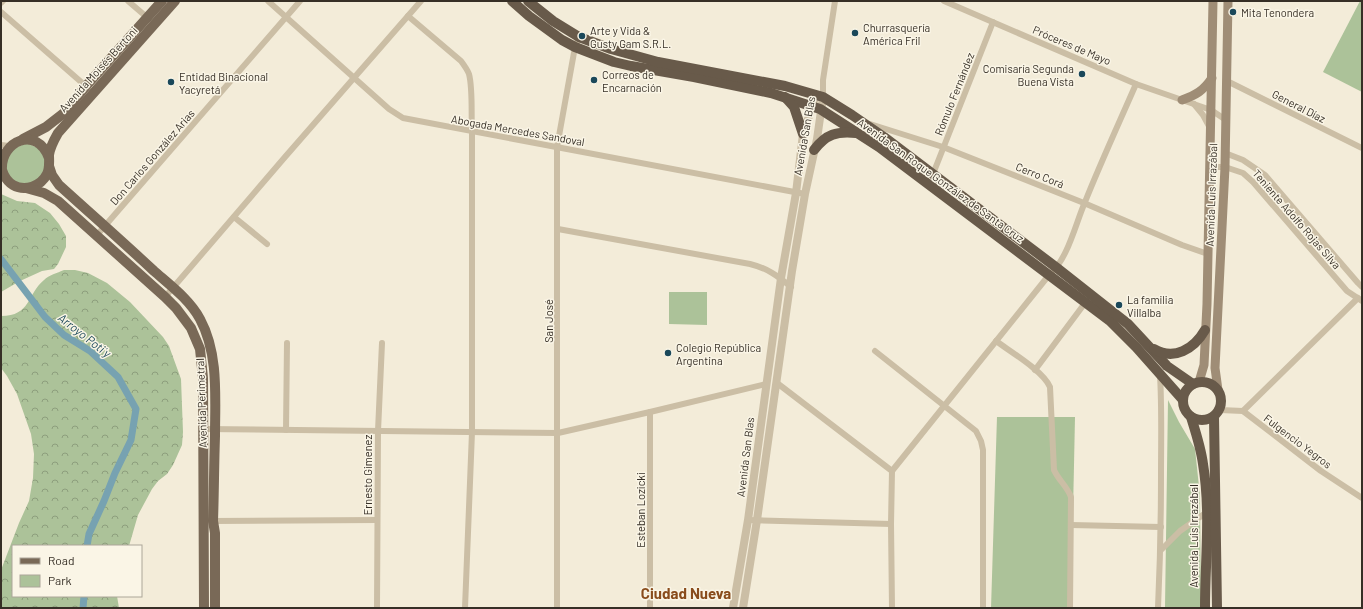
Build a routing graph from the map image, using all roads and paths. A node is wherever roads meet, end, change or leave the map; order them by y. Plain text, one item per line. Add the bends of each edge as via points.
1 (128, 1) edge
2 (162, 1) edge
3 (175, 1) edge
4 (268, 1) edge
5 (300, 1) edge
6 (421, 1) edge
7 (512, 1) edge
8 (528, 1) edge
9 (835, 1) edge
10 (944, 1) edge
11 (1213, 1) edge
12 (1228, 1) edge
13 (1, 12) edge
14 (408, 16) junction
15 (286, 17) junction
16 (151, 21) junction
17 (993, 22) junction
18 (579, 37) junction
19 (575, 47) junction
20 (354, 78) junction
21 (1212, 78) junction
22 (1227, 81) junction
23 (1136, 84) junction
24 (90, 89) junction
25 (820, 96) junction
26 (786, 97) junction
27 (1182, 100) junction
28 (1193, 103) junction
29 (816, 108) junction
30 (1211, 110) junction
31 (1226, 120) junction
32 (862, 122) junction
33 (1211, 130) junction
34 (472, 132) junction
35 (859, 133) junction
36 (803, 134) junction
37 (21, 140) junction
38 (5, 145) edge
39 (557, 147) junction
40 (944, 147) junction
41 (1362, 148) edge
42 (814, 150) junction
43 (1225, 153) junction
44 (49, 162) junction
45 (1210, 167) junction
46 (1225, 167) junction
47 (1, 168) edge
48 (933, 174) junction
49 (26, 188) junction
50 (796, 192) junction
51 (805, 194) junction
52 (1084, 203) junction
53 (234, 217) junction
54 (105, 226) junction
55 (558, 229) junction
56 (97, 235) junction
57 (267, 244) dead end
58 (1208, 254) junction
59 (1057, 268) junction
60 (1049, 275) junction
61 (781, 278) junction
62 (791, 287) junction
63 (1362, 287) edge
64 (174, 289) junction
65 (165, 297) junction
66 (1360, 300) edge
67 (1085, 303) junction
68 (1205, 330) junction
69 (996, 340) junction
70 (287, 343) dead end
71 (382, 343) dead end
72 (1147, 345) junction
73 (875, 351) dead end
74 (1035, 370) junction
75 (1160, 375) junction
76 (777, 383) junction
77 (1196, 383) junction
78 (766, 384) junction
79 (1218, 390) junction
80 (1182, 400) junction
81 (944, 405) junction
82 (1243, 411) junction
83 (650, 412) junction
84 (1217, 413) junction
85 (1191, 417) junction
86 (204, 429) junction
87 (215, 429) junction
88 (286, 430) junction
89 (378, 431) junction
90 (472, 432) junction
91 (558, 432) junction
92 (892, 471) junction
93 (1362, 498) edge
94 (1207, 512) junction
95 (377, 520) junction
96 (748, 520) junction
97 (757, 520) junction
98 (208, 521) junction
99 (891, 524) junction
100 (1071, 525) junction
101 (1161, 527) junction
102 (1161, 551) junction
103 (1205, 606) edge
104 (204, 608) edge
105 (215, 608) edge
106 (377, 608) edge
107 (465, 608) edge
108 (556, 608) edge
109 (650, 608) edge
110 (733, 608) edge
111 (743, 608) edge
112 (892, 608) edge
113 (983, 608) edge
114 (1070, 608) edge
115 (1158, 608) edge
116 (1217, 608) edge

1 - 16 street
2 - 16 main road, Avenida Moisés Bertoni
3 - 16 main road, Avenida Moisés Bertoni
4 - 15 street, Abogada Mercedes Sandoval
5 - 15 street, Don Carlos González Arias
6 - 14 street
7 - 19 highway, Avenida San Roque González de Santa Cruz via 545,28
8 - 18 highway, Avenida San Roque González de Santa Cruz via 553,22
9 - 25 street, Avenida San Blas
10 - 17 street, Próceres de Mayo
11 - 21 main road, Avenida Luis Irrazábal
12 - 22 main road, Avenida Luis Irrazábal
13 - 24 street
14 - 20 street
14 - 34 street via 466,67 470,83
15 - 20 street, Abogada Mercedes Sandoval
15 - 54 street, Don Carlos González Arias
16 - 24 main road, Avenida Moisés Bertoni
17 - 23 street, Próceres de Mayo
17 - 40 street, Rómulo Fernández
18 - 19 street, San José
18 - 25 highway, Avenida San Roque González de Santa Cruz via 642,58 768,82
19 - 26 highway, Avenida San Roque González de Santa Cruz via 631,66
19 - 39 street, San José
20 - 34 street, Abogada Mercedes Sandoval via 403,118
20 - 53 street
21 - 27 main road via 1197,95
21 - 30 main road, Avenida Luis Irrazábal
22 - 31 main road, Avenida Luis Irrazábal
22 - 41 street, General Díaz
23 - 27 street, Próceres de Mayo
23 - 52 street
24 - 37 main road, Avenida Moisés Bertoni via 56,121
24 - 44 main road, Avenida Moisés Bertoni via 58,133 51,146
25 - 29 street, Avenida San Blas
25 - 32 highway, Avenida San Roque González de Santa Cruz
26 - 29 highway, Avenida San Roque González de Santa Cruz
26 - 36 highway via 794,107
27 - 28 street, Próceres de Mayo
28 - 30 street, Próceres de Mayo
28 - 33 street
29 - 35 highway, Avenida San Roque González de Santa Cruz
29 - 36 street, Avenida San Blas via 808,118
29 - 42 street, Avenida San Blas
30 - 31 street, Próceres de Mayo
30 - 33 main road, Avenida Luis Irrazábal
31 - 43 main road, Avenida Luis Irrazábal
32 - 40 street, Cerro Corá
32 - 48 highway, Avenida San Roque González de Santa Cruz
33 - 45 main road, Avenida Luis Irrazábal
34 - 39 street, Abogada Mercedes Sandoval
34 - 90 street
35 - 42 highway via 831,135 822,140
35 - 60 highway, Avenida San Roque González de Santa Cruz
36 - 50 street, Avenida San Blas
37 - 38 main road, Avenida Moisés Bertoni
37 - 44 main road via 42,145
38 - 47 main road, Avenida Moisés Bertoni
39 - 50 street, Abogada Mercedes Sandoval
39 - 55 street, San José
40 - 48 street, Rómulo Fernández
40 - 52 street, Cerro Corá
42 - 51 street, Avenida San Blas
43 - 46 main road, Avenida Luis Irrazábal
43 - 63 street, Teniente Adolfo Rojas Silva via 1243,160 1265,175
44 - 49 main road, Avenida Moisés Bertoni via 48,173 44,179 33,187
44 - 54 main road, Avenida Perimetral via 52,175 59,185
45 - 46 street, Teniente Adolfo Rojas Silva
45 - 58 main road, Avenida Luis Irrazábal
46 - 66 street, Teniente Adolfo Rojas Silva via 1243,173 1253,182 1347,291
46 - 79 main road, Avenida Luis Irrazábal via 1215,368
47 - 49 main road, Avenida Moisés Bertoni via 13,185
48 - 59 highway, Avenida San Roque González de Santa Cruz
49 - 56 main road, Avenida Perimetral via 52,196
50 - 51 street, Abogada Mercedes Sandoval
50 - 61 street, Avenida San Blas
51 - 62 street, Avenida San Blas
52 - 58 street, Cerro Corá
52 - 59 street
53 - 57 street
53 - 64 street
54 - 56 street, Don Carlos González Arias
54 - 64 main road, Avenida Perimetral
55 - 61 street via 750,264 762,267
55 - 91 street, San José
56 - 65 main road, Avenida Perimetral
58 - 68 main road, Avenida Luis Irrazábal
59 - 60 street
59 - 72 highway, Avenida San Roque González de Santa Cruz via 1128,324
60 - 67 highway, Avenida San Roque González de Santa Cruz
60 - 69 street
61 - 62 street
61 - 78 street, Avenida San Blas
62 - 76 street, Avenida San Blas
64 - 65 street
64 - 87 main road, Avenida Perimetral via 200,319 208,338 214,375
65 - 86 main road, Avenida Perimetral via 191,328 200,349
66 - 82 street
67 - 74 street
67 - 75 highway, Avenida San Roque González de Santa Cruz via 1110,321
68 - 72 highway via 1196,343 1181,352 1160,353
68 - 77 main road, Avenida Luis Irrazábal via 1204,365
69 - 74 street
69 - 81 street
70 - 88 street
71 - 89 street, Ernesto Gimenez
72 - 77 highway, Avenida San Roque González de Santa Cruz via 1167,366
73 - 81 street
74 - 100 street via 1050,387 1054,470 1071,497
75 - 80 highway, Avenida San Roque González de Santa Cruz
75 - 101 street
76 - 92 street
76 - 97 street, Avenida San Blas
77 - 79 highway via 1208,383
77 - 80 highway, Avenida Luis Irrazábal via 1186,391
78 - 83 street
78 - 96 street, Avenida San Blas
79 - 84 highway, Avenida Luis Irrazábal via 1222,400
80 - 85 highway, Avenida Luis Irrazábal via 1184,410
81 - 92 street
81 - 113 street via 976,431 983,450
82 - 84 street
82 - 93 street, Fulgencio Yegros via 1321,472
83 - 91 street
83 - 109 street, Esteban Lozicki
84 - 85 highway via 1209,420 1203,421
84 - 116 highway, Avenida Luis Irrazábal
85 - 94 highway, Avenida Luis Irrazábal via 1203,464
86 - 87 street
86 - 98 main road, Avenida Perimetral
87 - 88 street
87 - 98 main road, Avenida Perimetral
88 - 89 street
89 - 90 street
89 - 95 street, Ernesto Gimenez
90 - 91 street
90 - 107 street
91 - 108 street, San José
92 - 99 street
94 - 102 street via 1180,531
94 - 103 highway, Avenida Luis Irrazábal
95 - 98 street
95 - 106 street, Ernesto Gimenez
96 - 97 street
96 - 110 street, Avenida San Blas
97 - 99 street
97 - 111 street, Avenida San Blas
98 - 104 main road, Avenida Perimetral via 204,533
98 - 105 main road, Avenida Perimetral via 215,533
99 - 112 street
100 - 101 street
100 - 114 street
101 - 102 street
102 - 115 street
103 - 116 street

